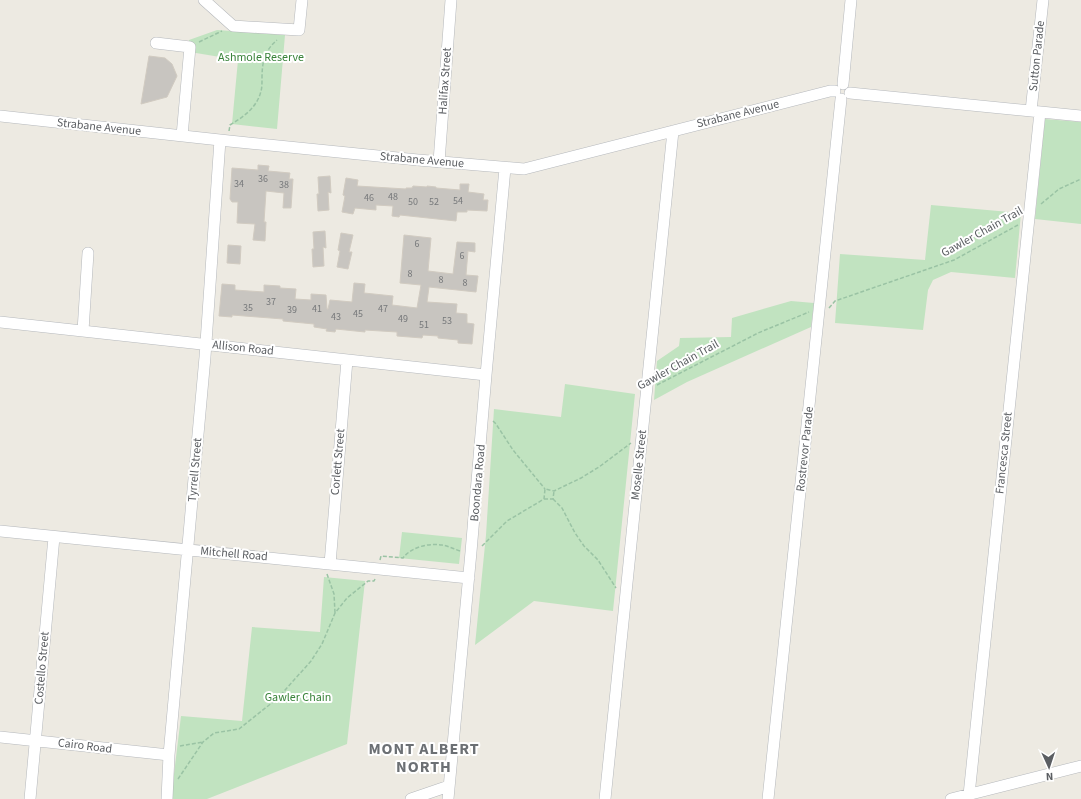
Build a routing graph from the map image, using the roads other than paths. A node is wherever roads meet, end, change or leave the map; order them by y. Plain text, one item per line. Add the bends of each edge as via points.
1 (204, 0) edge
2 (302, 0) edge
3 (451, 0) edge
4 (851, 0) edge
5 (1043, 0) edge
6 (156, 44) dead end
7 (842, 92) junction
8 (1035, 112) junction
9 (0, 116) edge
10 (1081, 116) edge
11 (673, 131) junction
12 (182, 136) junction
13 (225, 141) junction
14 (439, 162) junction
15 (505, 168) junction
16 (88, 253) dead end
17 (0, 322) edge
18 (83, 331) junction
19 (206, 344) junction
20 (347, 360) junction
21 (486, 375) junction
22 (0, 531) edge
23 (54, 537) junction
24 (188, 550) junction
25 (326, 563) junction
26 (469, 578) junction
27 (0, 737) edge
28 (36, 740) junction
29 (170, 752) junction
30 (1081, 766) edge
31 (449, 786) junction
32 (969, 795) junction
33 (167, 796) edge
34 (30, 799) edge
35 (411, 799) edge
36 (448, 799) edge
37 (606, 799) edge
38 (768, 799) edge
39 (951, 799) edge

1 - 2 street via 233,26 299,30
3 - 14 street, Halifax Street
4 - 7 street, Rostrevor Parade
5 - 8 street, Sutton Parade
6 - 12 street via 190,47
7 - 8 street, Strabane Avenue
7 - 11 street, Strabane Avenue via 830,91
7 - 38 street, Rostrevor Parade
8 - 10 street, Strabane Avenue
8 - 32 street, Francesca Street via 1028,220
9 - 12 street, Strabane Avenue
11 - 15 street, Strabane Avenue via 524,169
11 - 37 street, Moselle Street
12 - 13 street, Strabane Avenue
13 - 14 street, Strabane Avenue
13 - 19 street, Tyrrell Street
14 - 15 street, Strabane Avenue
15 - 21 street, Boondara Road
16 - 18 street
17 - 18 street, Allison Road
18 - 19 street, Allison Road
19 - 20 street, Allison Road
19 - 24 street, Tyrrell Street
20 - 21 street, Allison Road
20 - 25 street, Corlett Street
21 - 26 street, Boondara Road
22 - 23 street, Mitchell Road
23 - 24 street, Mitchell Road
23 - 28 street, Costello Street
24 - 25 street, Mitchell Road
24 - 29 street, Tyrrell Street
25 - 26 street, Mitchell Road
26 - 31 street, Boondara Road
27 - 28 street, Cairo Road
28 - 29 street, Cairo Road
28 - 34 street, Costello Street
29 - 33 street, Tyrrell Street
30 - 32 street
31 - 35 street
31 - 36 street, Boondara Road
32 - 39 street

